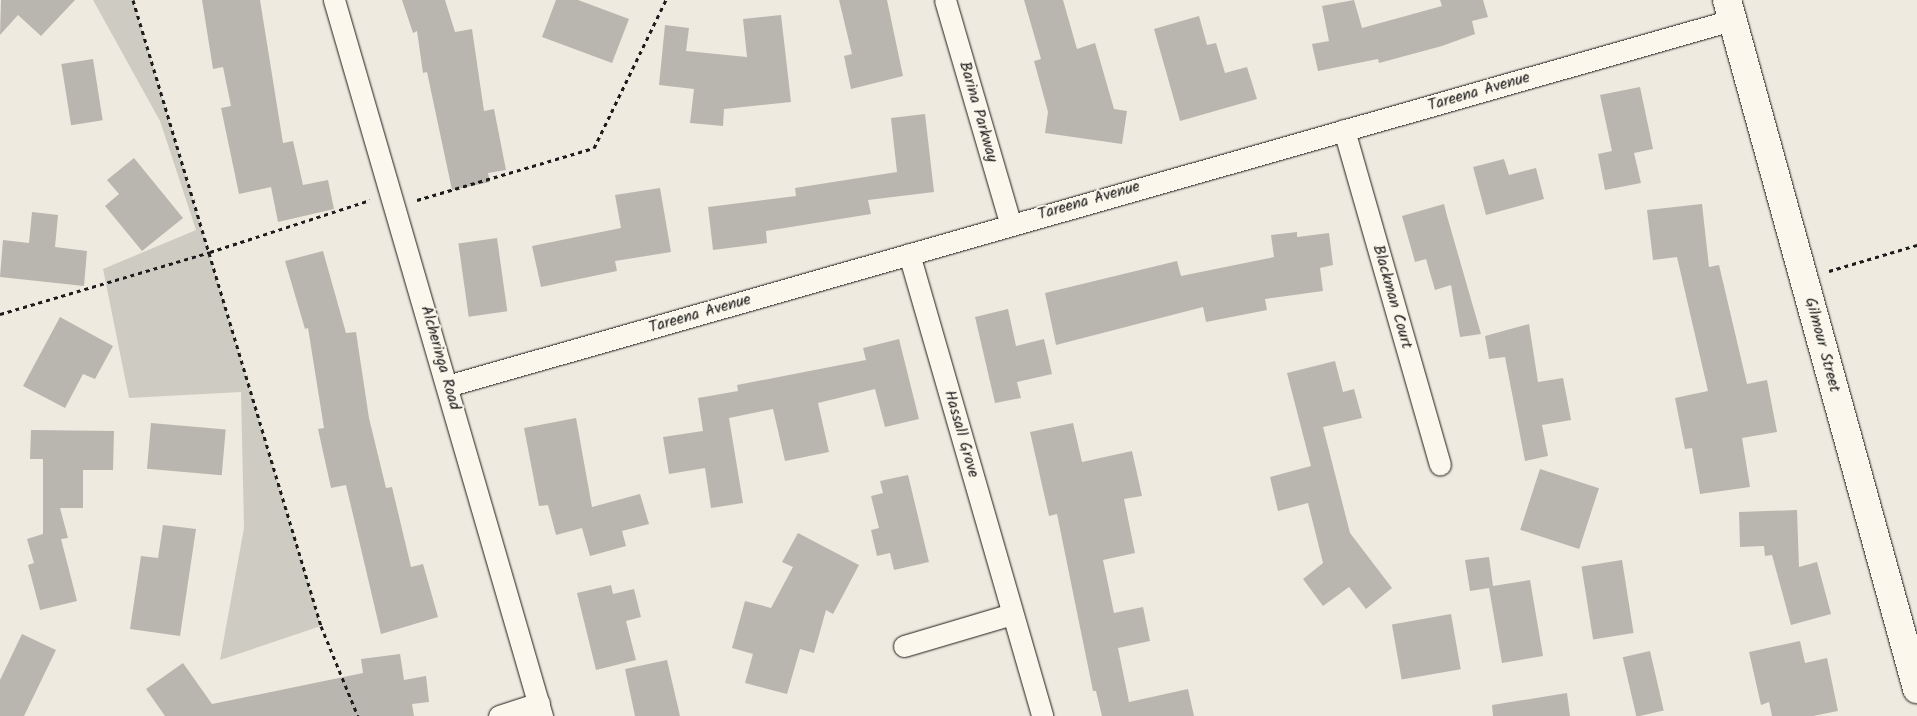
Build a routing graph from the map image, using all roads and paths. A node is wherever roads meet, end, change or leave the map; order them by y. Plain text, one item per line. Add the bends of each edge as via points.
1 (133, 0) edge
2 (334, 0) edge
3 (666, 0) edge
4 (945, 0) edge
5 (1730, 10) edge
6 (1344, 130) junction
7 (394, 199) junction
8 (1010, 223) junction
9 (1917, 245) edge
10 (210, 252) junction
11 (909, 254) junction
12 (1804, 278) junction
13 (0, 314) edge
14 (447, 386) junction
15 (1440, 464) dead end
16 (1012, 614) junction
17 (904, 646) dead end
18 (1917, 689) edge
19 (541, 710) edge
20 (358, 716) edge
21 (499, 716) edge
22 (1042, 716) edge

1 - 10 path
2 - 7 street, Alcheringa Road
3 - 7 path via 594,148
4 - 8 street, Barina Parkway
5 - 6 street, Tareena Avenue
5 - 12 main road, Gilmour Street
6 - 8 street, Tareena Avenue
6 - 15 street, Blackman Court
7 - 10 path
7 - 14 street, Alcheringa Road
8 - 11 street, Tareena Avenue
9 - 12 path
10 - 13 path
10 - 20 path via 320,626
11 - 14 street, Tareena Avenue
11 - 16 street, Hassall Grove
12 - 18 main road, Gilmour Street
14 - 19 street, Alcheringa Road
16 - 17 street
16 - 22 street, Hassall Grove
19 - 21 street

